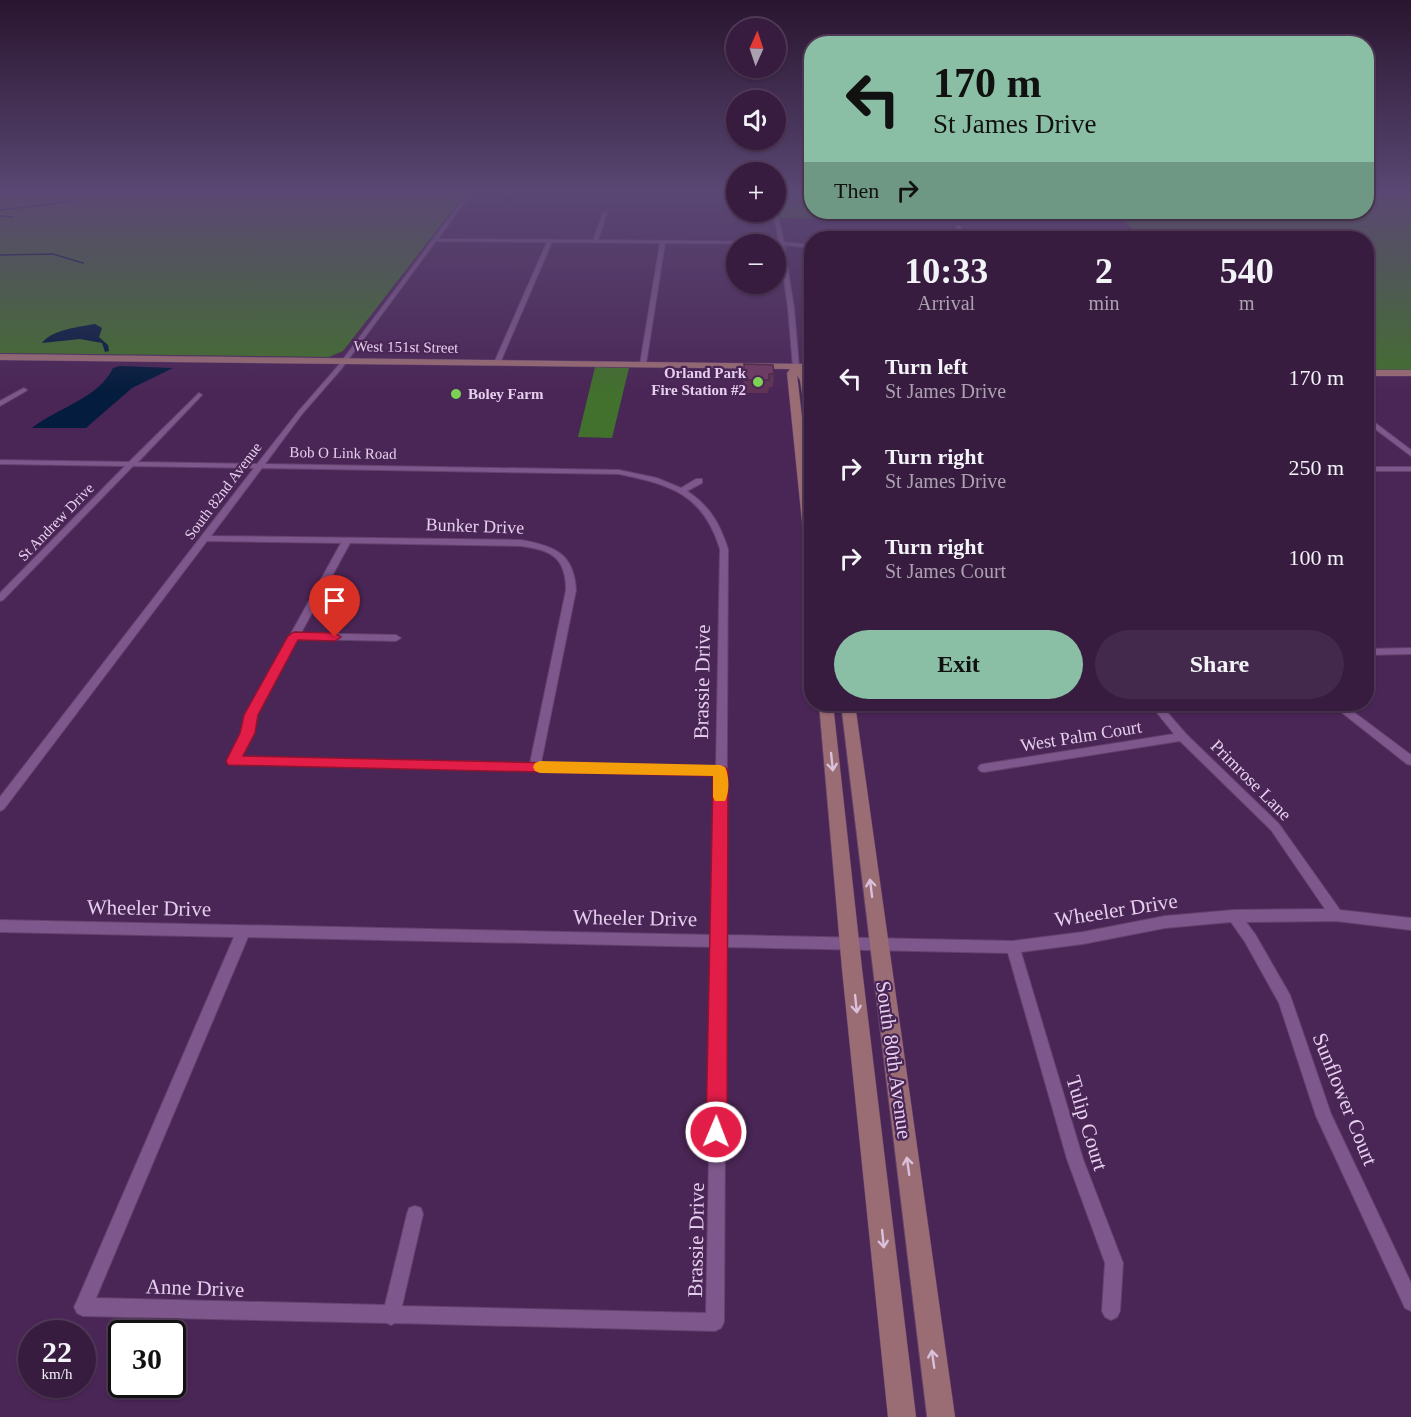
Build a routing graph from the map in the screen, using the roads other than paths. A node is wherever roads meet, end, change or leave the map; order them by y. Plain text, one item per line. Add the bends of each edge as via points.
1 (420, 260) edge
2 (542, 260) edge
3 (660, 260) edge
4 (786, 272) edge
5 (0, 357) edge
6 (343, 361) junction
7 (497, 363) junction
8 (643, 364) junction
9 (796, 367) junction
10 (804, 367) edge
11 (1374, 373) edge
12 (1411, 373) edge
13 (804, 379) edge
14 (24, 390) dead end
15 (199, 395) dead end
16 (0, 404) edge
17 (1374, 424) edge
18 (804, 443) edge
19 (1411, 454) edge
20 (4, 462) edge
21 (132, 464) junction
22 (259, 466) junction
23 (0, 469) edge
24 (1374, 469) edge
25 (1411, 469) edge
26 (699, 481) dead end
27 (682, 490) junction
28 (204, 538) junction
29 (347, 540) junction
30 (0, 598) edge
31 (294, 636) junction
32 (396, 638) dead end
33 (1411, 651) edge
34 (1374, 652) edge
35 (827, 711) edge
36 (849, 711) edge
37 (1161, 711) edge
38 (1345, 711) edge
39 (1182, 737) junction
40 (1411, 761) edge
41 (535, 767) junction
42 (984, 768) dead end
43 (720, 771) junction
44 (0, 806) edge
45 (1336, 915) junction
46 (1234, 916) junction
47 (1411, 924) edge
48 (0, 926) edge
49 (244, 930) junction
50 (718, 941) junction
51 (850, 945) junction
52 (879, 946) junction
53 (1013, 948) junction
54 (415, 1214) dead end
55 (1411, 1302) edge
56 (1111, 1311) dead end
57 (391, 1316) junction
58 (715, 1322) joint
59 (902, 1417) edge
60 (941, 1417) edge

1 - 6 street, South 82nd Avenue
2 - 7 street
3 - 8 street
4 - 9 street
5 - 6 street, West 151st Street
6 - 7 street, West 151st Street
6 - 22 street, South 82nd Avenue
7 - 8 street, West 151st Street
8 - 9 street, West 151st Street
9 - 10 street, West 151st Street
9 - 13 street
9 - 18 street via 792,373
11 - 12 street
14 - 16 street
15 - 21 street, St Andrew Drive
17 - 19 street
20 - 21 street, Bob O Link Road
20 - 23 street
21 - 22 street, Bob O Link Road
21 - 30 street, St Andrew Drive
22 - 27 street, Bob O Link Road via 594,470 643,476
22 - 28 street, South 82nd Avenue
24 - 25 street
26 - 27 street
27 - 43 street, Brassie Drive via 711,515 724,549
28 - 29 street, Bunker Drive
28 - 44 street, South 82nd Avenue
29 - 31 street
29 - 41 street, Bunker Drive via 521,543 559,554 572,573 571,590
31 - 32 street
31 - 41 street via 251,715 248,733 233,761
33 - 34 street
35 -> 51 street, South 80th Avenue
52 -> 36 street, South 80th Avenue
37 - 39 street, Primrose Lane
38 - 40 street
39 - 42 street, West Palm Court
39 - 45 street, Primrose Lane via 1275,827
41 - 43 street
43 - 50 street, Brassie Drive
45 - 46 street, Wheeler Drive
45 - 47 street, Wheeler Drive
46 - 53 street, Wheeler Drive via 1165,922
46 - 55 street, Sunflower Court via 1285,1000 1324,1116
48 - 49 street, Wheeler Drive
49 - 50 street, Wheeler Drive
49 - 57 street, Anne Drive via 83,1307
50 - 51 street, Wheeler Drive
50 - 58 street, Brassie Drive
51 - 52 street, Wheeler Drive
51 -> 59 street, South 80th Avenue
52 - 53 street, Wheeler Drive
60 -> 52 street, South 80th Avenue
53 - 56 street, Tulip Court via 1075,1159 1114,1263
54 - 57 street
57 - 58 street, Anne Drive

